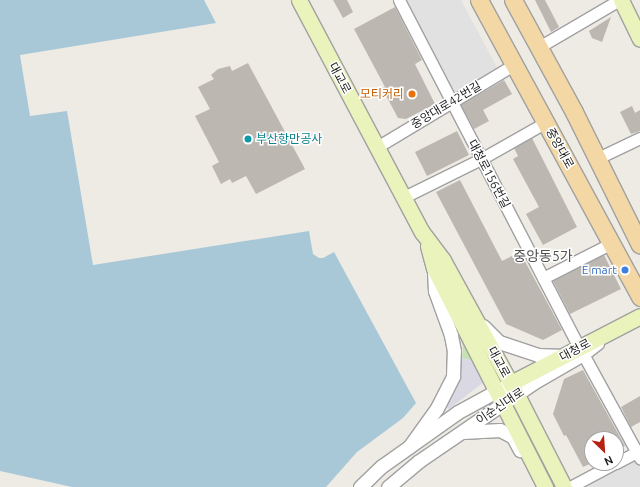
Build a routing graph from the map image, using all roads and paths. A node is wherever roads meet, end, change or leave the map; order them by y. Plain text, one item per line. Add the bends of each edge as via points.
1 (290, 0) edge
2 (299, 0) edge
3 (398, 0) edge
4 (480, 0) edge
5 (513, 0) edge
6 (620, 0) edge
7 (316, 33) junction
8 (640, 39) edge
9 (539, 47) junction
10 (515, 64) junction
11 (452, 102) junction
12 (546, 122) junction
13 (640, 138) edge
14 (377, 146) junction
15 (598, 158) junction
16 (481, 159) junction
17 (404, 197) junction
18 (427, 241) junction
19 (612, 243) junction
20 (640, 245) edge
21 (434, 268) junction
22 (543, 278) junction
23 (640, 297) edge
24 (473, 314) junction
25 (640, 316) edge
26 (581, 351) junction
27 (564, 356) junction
28 (514, 389) junction
29 (495, 391) junction
30 (502, 405) junction
31 (461, 432) junction
32 (409, 447) junction
33 (639, 453) edge
34 (624, 460) edge
35 (601, 471) edge
36 (543, 484) edge
37 (360, 487) edge
38 (388, 487) edge
39 (564, 487) edge
40 (570, 487) edge

1 - 7 street
2 - 7 main road, 대교로
3 - 11 street, 대청로156번길
4 - 10 main road, 중앙대로
5 - 9 main road
6 - 8 main road
6 - 9 street
7 - 14 main road, 대교로
9 - 15 main road
10 - 11 street, 중앙대로42번길
10 - 12 main road, 중앙대로
11 - 14 street, 중앙대로42번길
11 - 16 street, 대청로156번길
12 - 16 street
12 - 19 main road, 중앙대로
13 - 15 street
14 - 17 main road, 대교로
15 - 20 main road
16 - 17 street
16 - 22 street, 대청로156번길
17 - 18 main road, 대교로
18 - 21 main road, 대교로
18 - 24 main road, 대교로 via 443,260
19 - 22 street
19 - 23 main road, 중앙대로
21 - 29 main road, 대교로
21 - 32 street via 435,291 452,335 453,376 437,408
22 - 26 street, 대청로156번길
24 - 27 street via 499,342 538,355
24 - 28 main road, 대교로
25 - 26 main road, 대청로 via 614,329
26 - 27 main road, 대청로
26 - 28 street, 이순신대로
26 - 33 street, 대청로156번길
27 - 28 main road, 대청로
28 - 29 street, 이순신대로
28 - 30 street, 이순신대로
28 - 39 main road, 대교로
29 - 30 main road, 대교로
29 - 32 street, 이순신대로 via 458,412
30 - 31 street, 이순신대로
30 - 36 main road, 대교로
31 - 36 street via 500,430 512,437
31 - 38 street, 이순신대로 via 419,461
32 - 37 street, 이순신대로 via 382,466
33 - 34 street
35 - 40 street

